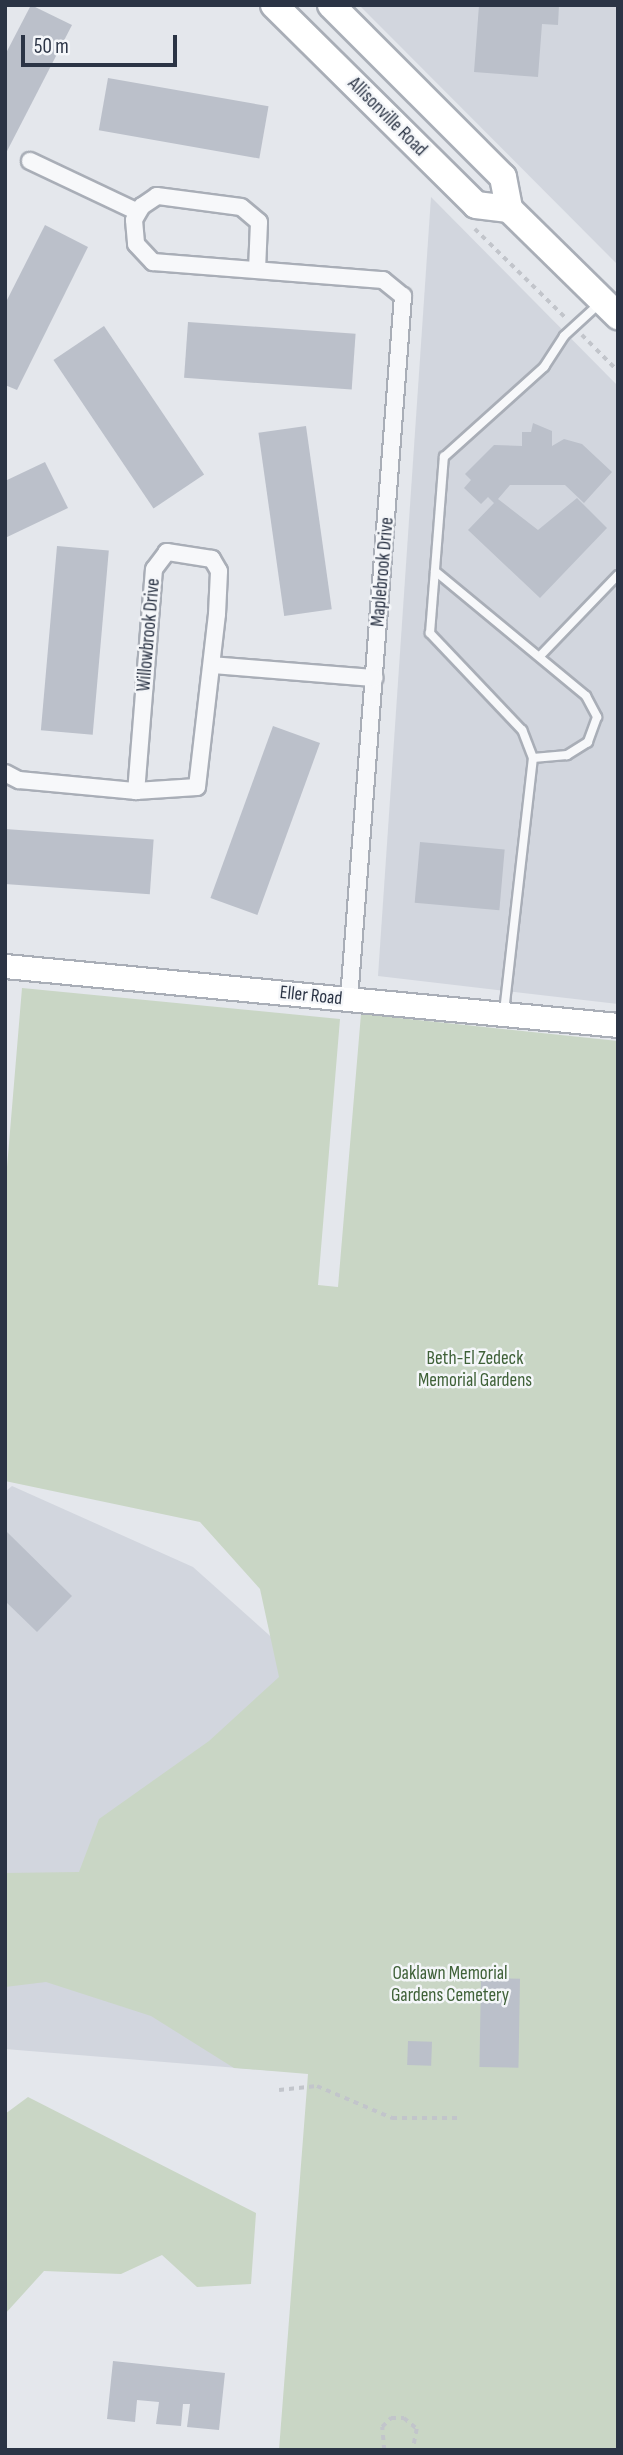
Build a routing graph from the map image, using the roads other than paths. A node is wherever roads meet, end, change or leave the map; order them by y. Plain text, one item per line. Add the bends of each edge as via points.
1 (274, 5) edge
2 (331, 5) edge
3 (30, 160) dead end
4 (509, 209) junction
5 (138, 212) junction
6 (257, 270) junction
7 (610, 309) edge
8 (435, 571) junction
9 (618, 575) edge
10 (540, 656) junction
11 (212, 665) junction
12 (374, 678) junction
13 (533, 758) junction
14 (5, 773) edge
15 (136, 791) junction
16 (5, 966) edge
17 (349, 1000) junction
18 (504, 1015) junction
19 (618, 1026) edge

1 - 4 main road, Allisonville Road via 476,205
2 - 4 main road, Allisonville Road via 503,177
3 - 5 street
4 - 7 main road
5 - 6 street, Maplebrook Drive via 134,234 143,257
5 - 6 street via 157,196 241,207 259,222
6 - 12 street, Maplebrook Drive via 383,280 403,296
7 - 8 lane via 564,336 544,367 444,457
8 - 10 lane
8 - 13 lane via 430,633 523,730
9 - 10 lane
10 - 13 lane via 586,696 597,717 588,743 567,754
11 - 12 street
11 - 15 street, Willowbrook Drive via 200,782 190,791
11 - 15 street, Willowbrook Drive via 219,571 212,559 167,552 155,569
12 - 17 street, Maplebrook Drive
13 - 18 lane
14 - 15 street, Willowbrook Drive via 19,780
16 - 17 street, Eller Road
17 - 18 street, Eller Road
18 - 19 street, Eller Road

